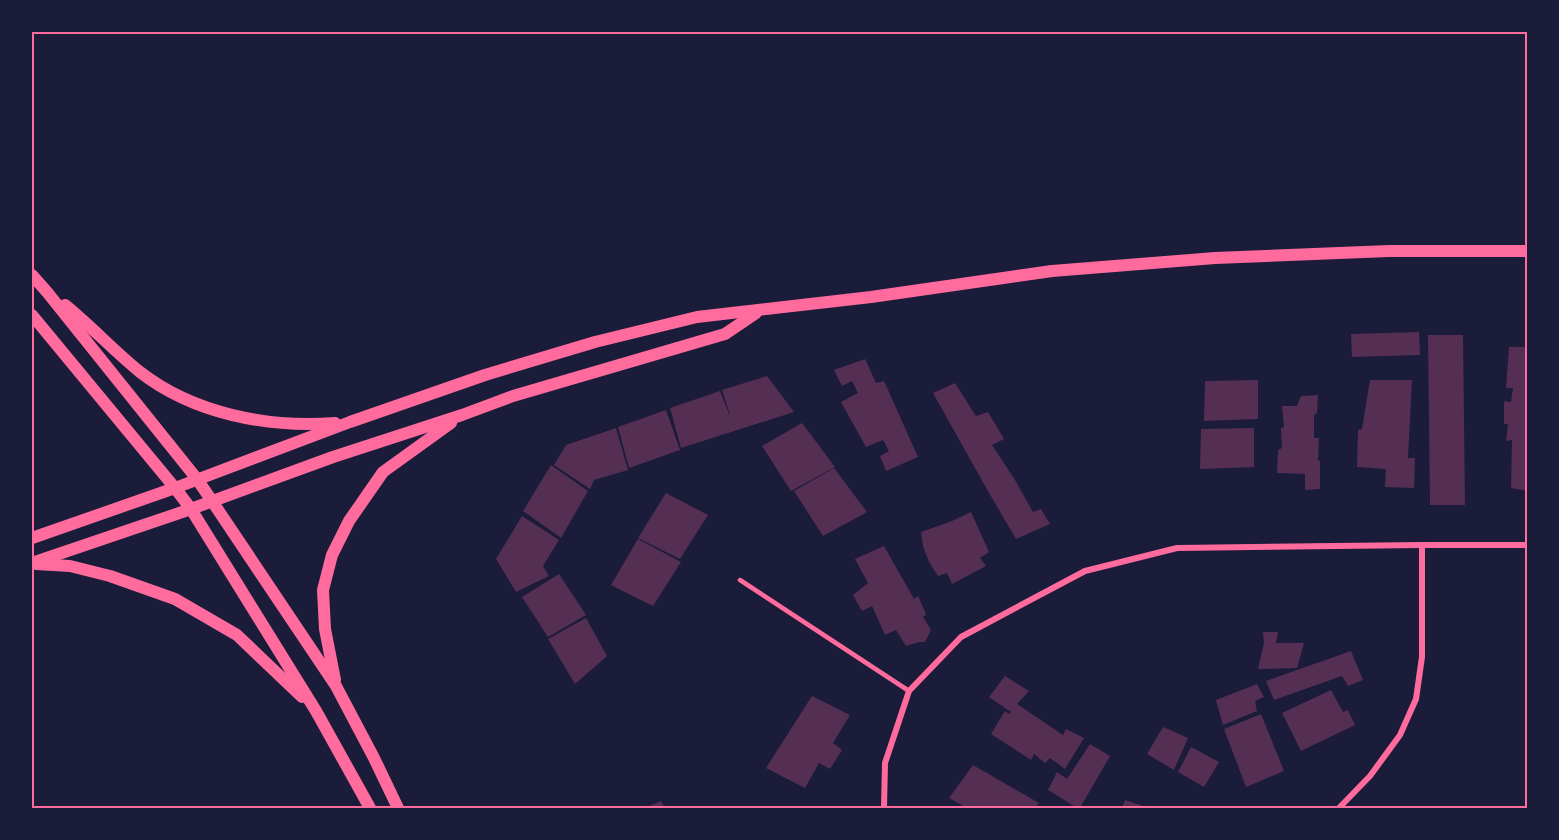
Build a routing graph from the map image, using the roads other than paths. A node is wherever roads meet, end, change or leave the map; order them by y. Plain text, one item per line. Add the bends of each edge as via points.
1 (1527, 251) edge
2 (32, 275) edge
3 (47, 292) junction
4 (760, 310) junction
5 (32, 315) edge
6 (462, 415) junction
7 (350, 422) junction
8 (197, 479) junction
9 (175, 489) junction
10 (212, 501) junction
11 (191, 509) junction
12 (32, 538) edge
13 (1422, 545) junction
14 (1527, 545) edge
15 (32, 563) edge
16 (740, 580) dead end
17 (336, 686) junction
18 (909, 691) junction
19 (316, 711) junction
20 (370, 808) edge
21 (398, 808) edge
22 (884, 808) edge
23 (1339, 808) edge

1 - 4 main road via 1389,251 1215,258 1052,271
2 - 3 main road
3 - 7 main road via 141,373 180,397 221,412 271,423
3 - 8 main road
4 - 6 main road via 725,334 513,396
4 - 7 main road via 697,317 595,342
5 - 9 main road
6 - 10 main road
6 - 17 main road via 383,472 349,521 332,555 323,590 325,629
7 - 8 main road
8 - 9 main road
8 - 10 main road
9 - 11 main road
9 - 12 main road
10 - 11 main road
10 - 17 main road
11 - 15 main road
11 - 19 main road
13 - 14 street
13 - 18 street via 1177,548 1085,571 961,637
13 - 23 street via 1422,657 1416,699 1400,735 1370,776
15 - 19 main road via 70,566 175,598 237,634
16 - 18 lane
17 - 21 main road
18 - 22 street via 885,764
19 - 20 main road

